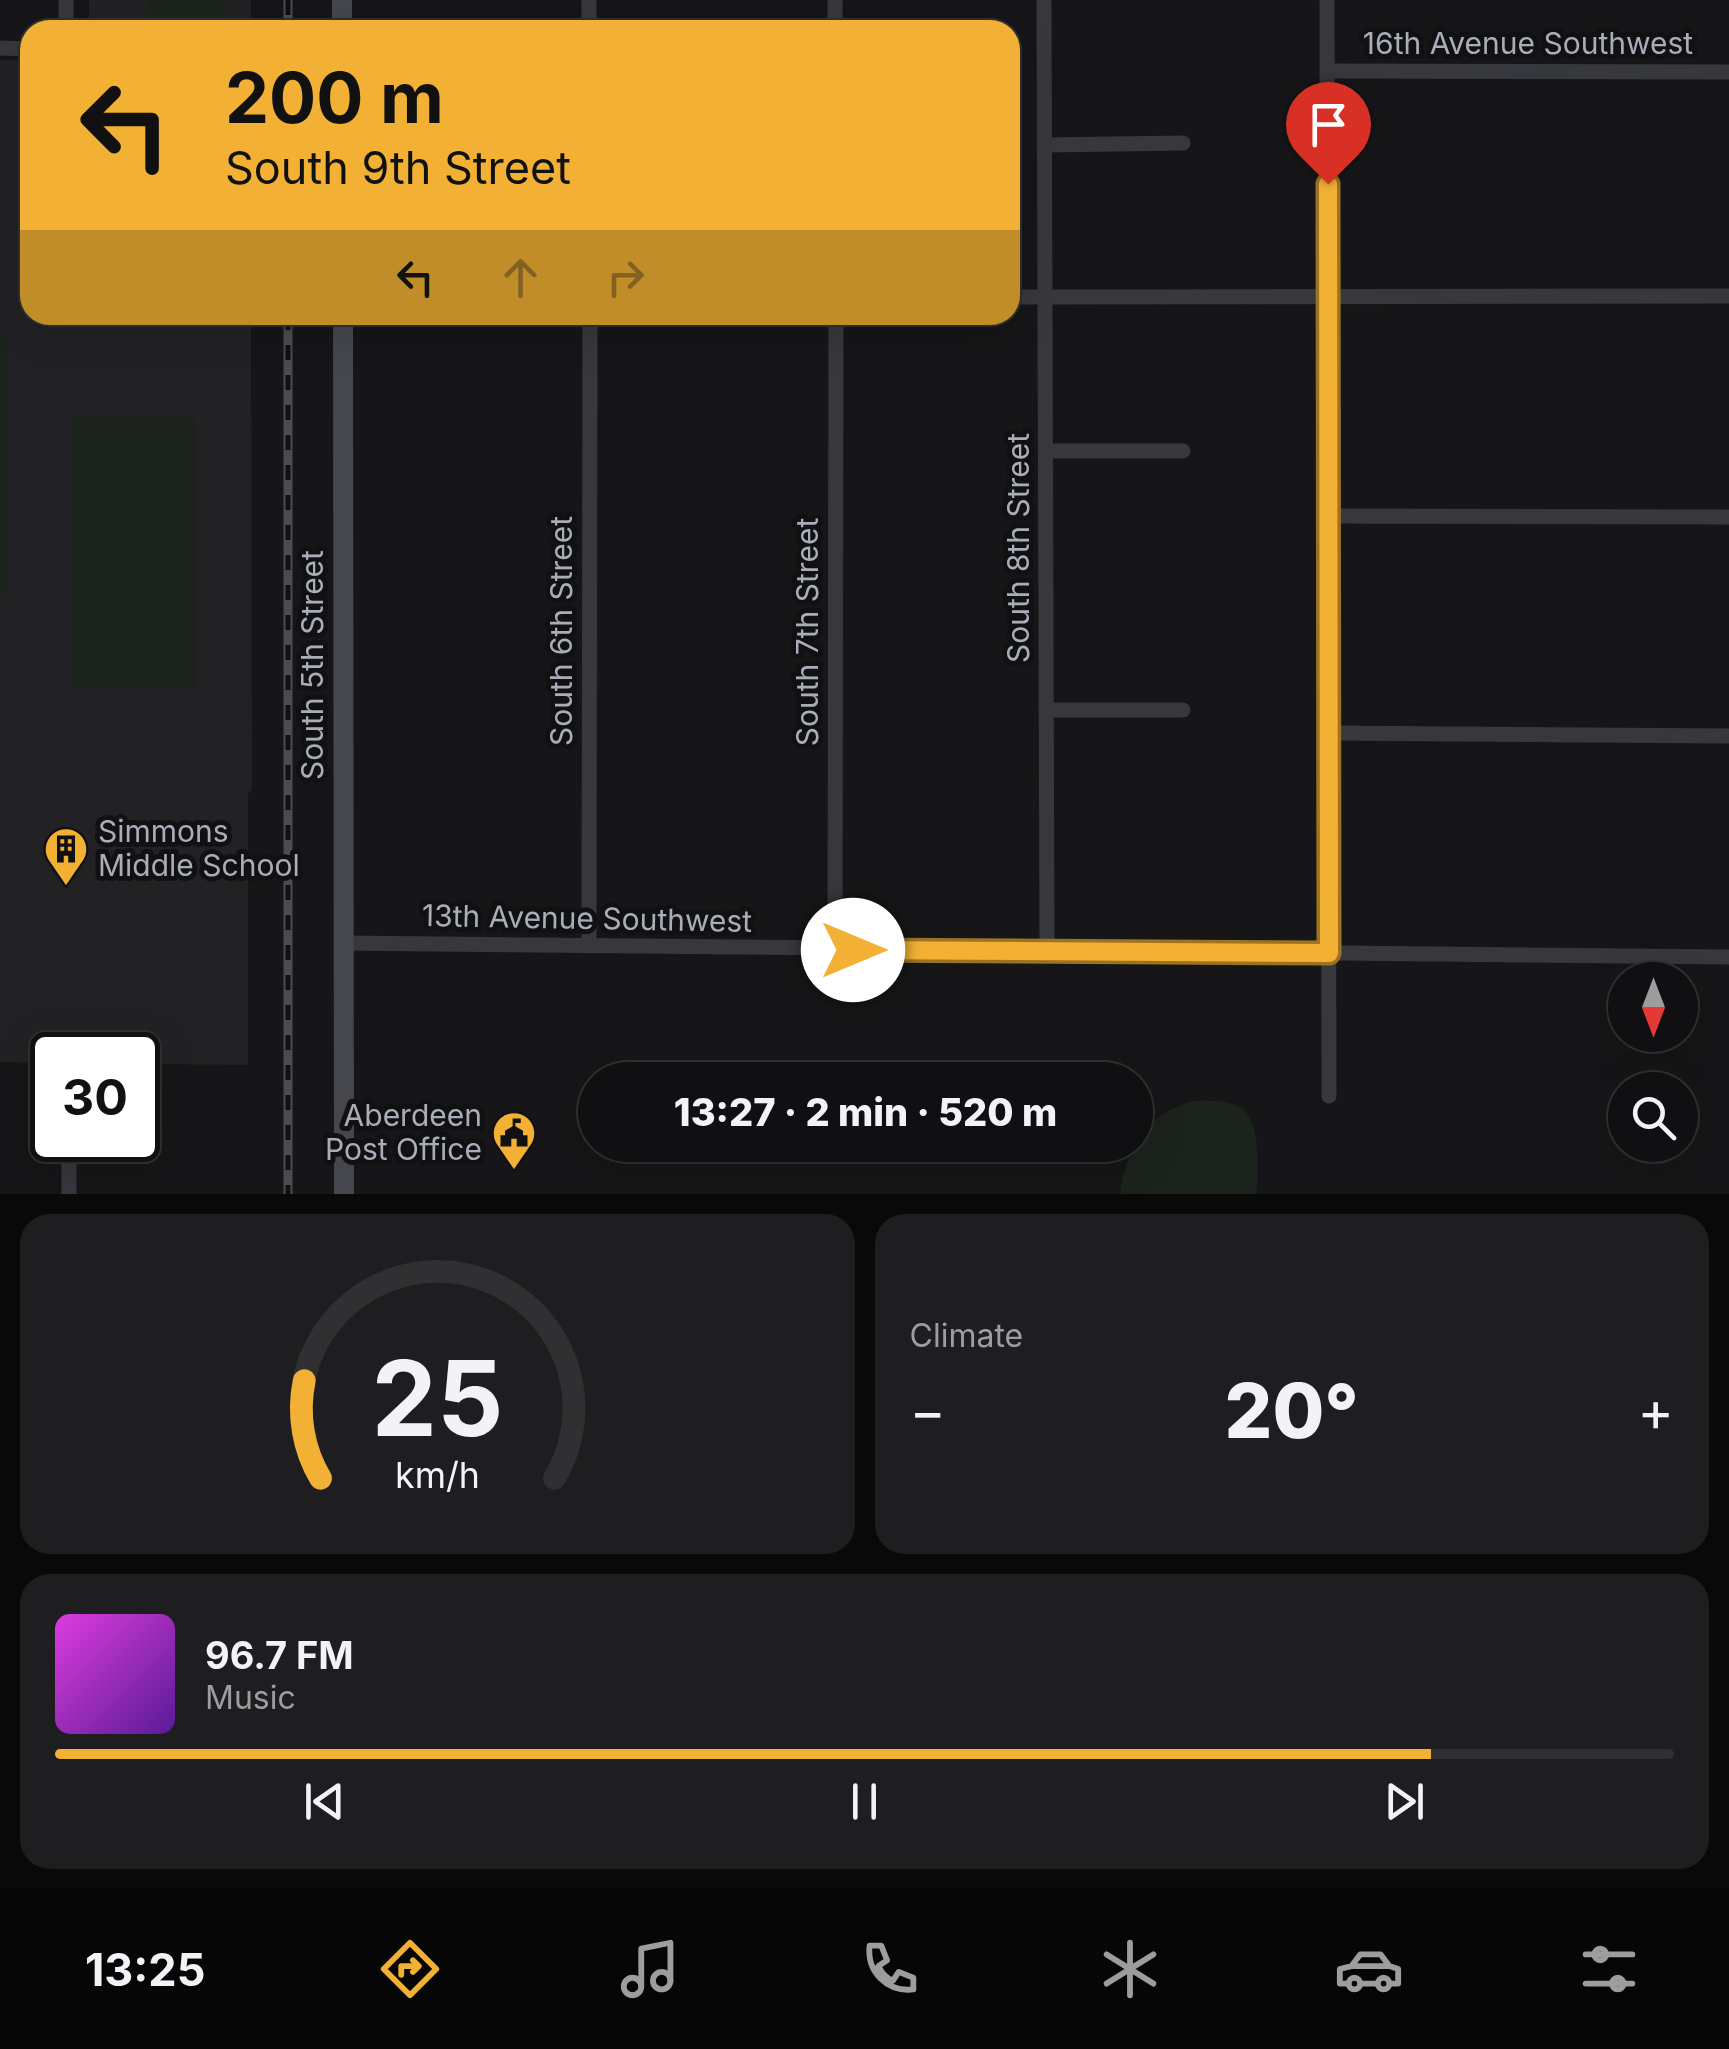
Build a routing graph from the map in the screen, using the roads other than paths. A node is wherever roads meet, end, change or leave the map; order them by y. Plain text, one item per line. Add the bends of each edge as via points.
1 (1044, 0) edge
2 (1327, 0) edge
3 (1328, 71) junction
4 (1729, 72) edge
5 (1183, 143) dead end
6 (1044, 144) junction
7 (1020, 296) edge
8 (1045, 296) junction
9 (1729, 296) edge
10 (1328, 297) junction
11 (343, 325) edge
12 (590, 325) edge
13 (836, 325) edge
14 (1047, 451) junction
15 (1183, 451) dead end
16 (1328, 516) junction
17 (1729, 517) edge
18 (1046, 710) junction
19 (1183, 710) dead end
20 (1328, 733) junction
21 (1729, 736) edge
22 (344, 943) junction
23 (589, 946) junction
24 (835, 949) junction
25 (1047, 952) junction
26 (1329, 953) junction
27 (1729, 957) edge
28 (1329, 1096) dead end
29 (69, 1162) edge
30 (69, 1194) edge
31 (344, 1194) edge

1 - 6 street, South 8th Street
2 - 3 street
3 - 4 street, 16th Avenue Southwest
3 - 10 street
5 - 6 street
6 - 8 street, South 8th Street
7 - 8 street
8 - 10 street
8 - 14 street, South 8th Street
9 - 10 street
10 - 16 street
11 - 22 main road, South 5th Street
12 - 23 street, South 6th Street
13 - 24 street, South 7th Street
14 - 15 street
14 - 18 street, South 8th Street
16 - 17 street
16 - 20 street
18 - 19 street
18 - 25 street, South 8th Street
20 - 21 street
20 - 26 street
22 - 23 street, 13th Avenue Southwest
22 - 31 main road, South 5th Street
23 - 24 street, 13th Avenue Southwest
24 - 25 street, 13th Avenue Southwest
25 - 26 street, 13th Avenue Southwest
26 - 27 street, 13th Avenue Southwest
26 - 28 street
29 - 30 street

